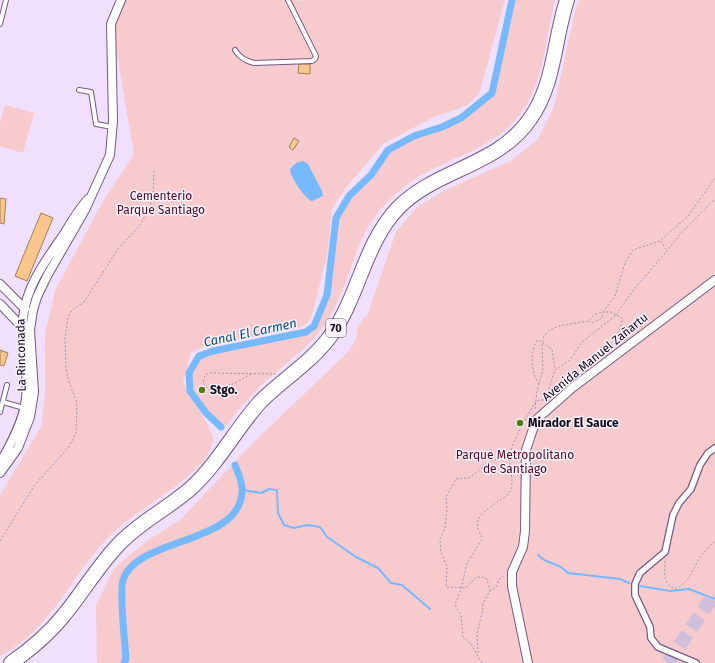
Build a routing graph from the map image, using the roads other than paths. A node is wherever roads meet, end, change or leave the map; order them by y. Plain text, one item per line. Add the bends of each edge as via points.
1 (6, 0) edge
2 (121, 0) edge
3 (288, 0) edge
4 (567, 0) edge
5 (0, 24) edge
6 (236, 50) dead end
7 (79, 90) dead end
8 (113, 128) junction
9 (91, 195) junction
10 (50, 253) junction
11 (58, 258) junction
12 (715, 280) edge
13 (0, 284) edge
14 (0, 304) edge
15 (25, 309) junction
16 (24, 329) junction
17 (7, 385) dead end
18 (3, 402) junction
19 (24, 408) junction
20 (0, 412) edge
21 (14, 446) junction
22 (715, 448) edge
23 (0, 463) edge
24 (0, 473) edge
25 (12, 663) edge
26 (528, 663) edge
27 (696, 663) edge

1 - 5 lane
2 - 8 street, La Rinconada via 111,24
3 - 6 lane via 316,56 315,60 254,63 248,62
4 - 25 highway, 70 via 545,89 525,126 501,149 424,188 398,208 378,235 344,314 325,344 255,408 198,482 135,529 118,545 53,627
7 - 8 lane via 91,92 96,124
8 - 9 street, La Rinconada via 110,156
9 - 10 street, La Rinconada
9 - 11 street, La Rinconada
10 - 11 street
10 - 15 street, La Rinconada via 33,283
11 - 21 street, La Rinconada via 40,289 33,310 30,330 34,392 32,407 27,428
12 - 26 street, Avenida Manuel Zañartu via 572,388 536,420 526,450 526,531 523,547 512,572 513,597
13 - 15 street
14 - 16 street
15 - 16 street, La Rinconada
16 - 19 street, La Rinconada
17 - 18 lane
18 - 19 lane
18 - 20 lane
19 - 21 street, La Rinconada
21 - 23 street, La Rinconada
21 - 24 street, La Rinconada
22 - 27 street via 700,465 691,489 673,515 668,545 664,552 640,573 634,584 634,595 658,647

